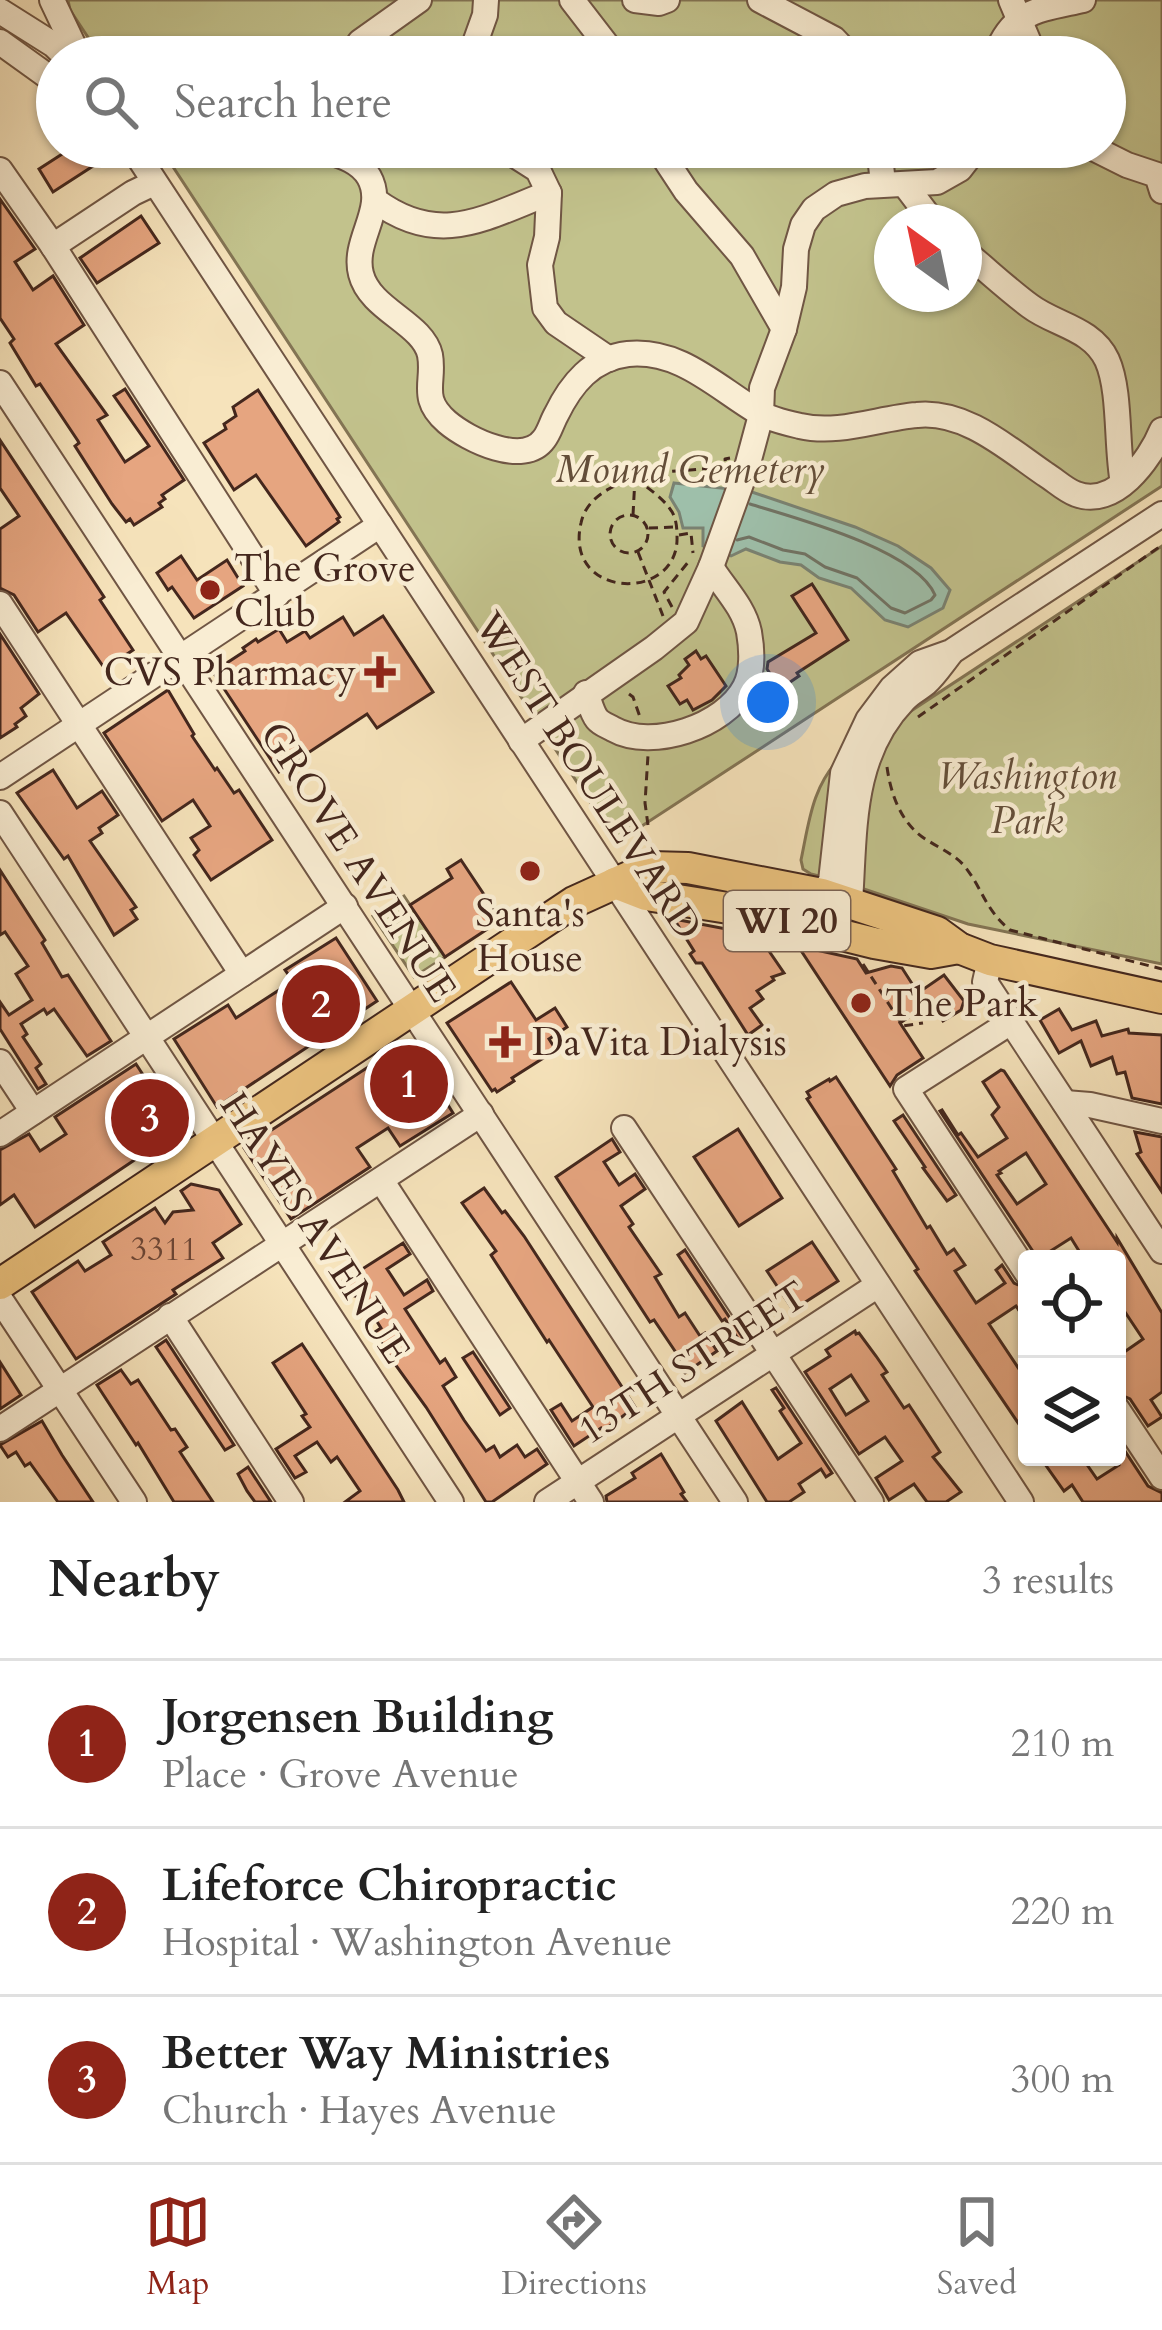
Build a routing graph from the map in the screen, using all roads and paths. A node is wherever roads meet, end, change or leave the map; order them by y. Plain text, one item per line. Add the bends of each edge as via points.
1 (52, 0) edge
2 (419, 0) edge
3 (486, 0) edge
4 (572, 0) edge
5 (635, 0) edge
6 (667, 0) edge
7 (760, 0) edge
8 (1082, 0) edge
9 (1015, 10) edge
10 (0, 11) edge
11 (40, 36) edge
12 (70, 36) edge
13 (368, 36) edge
14 (478, 36) edge
15 (600, 36) edge
16 (827, 36) edge
17 (0, 42) edge
18 (36, 68) edge
19 (1126, 164) edge
20 (145, 168) edge
21 (361, 168) edge
22 (535, 168) edge
23 (671, 168) edge
24 (888, 168) edge
25 (961, 168) edge
26 (0, 170) edge
27 (1160, 180) edge
28 (154, 183) junction
29 (894, 184) junction
30 (550, 193) junction
31 (376, 201) junction
32 (915, 204) edge
33 (52, 246) junction
34 (982, 266) edge
35 (784, 328) junction
36 (609, 358) junction
37 (0, 382) edge
38 (761, 415) junction
39 (1162, 430) edge
40 (734, 475) junction
41 (635, 478) junction
42 (1123, 483) junction
43 (1162, 514) edge
44 (633, 515) junction
45 (380, 525) junction
46 (677, 527) junction
47 (647, 529) junction
48 (677, 535) junction
49 (1162, 545) edge
50 (638, 551) junction
51 (714, 559) junction
52 (648, 581) junction
53 (277, 595) junction
54 (656, 597) dead end
55 (0, 604) edge
56 (665, 621) dead end
57 (182, 657) junction
58 (586, 693) junction
59 (920, 716) dead end
60 (80, 725) junction
61 (521, 741) junction
62 (886, 756) dead end
63 (0, 777) edge
64 (0, 814) edge
65 (615, 883) junction
66 (836, 898) junction
67 (345, 906) junction
68 (741, 910) junction
69 (874, 943) junction
70 (959, 948) junction
71 (990, 960) junction
72 (1162, 969) edge
73 (242, 974) junction
74 (1162, 998) edge
75 (412, 1009) junction
76 (1011, 1022) junction
77 (923, 1023) dead end
78 (147, 1037) junction
79 (0, 1062) edge
80 (1065, 1103) junction
81 (33, 1112) junction
82 (481, 1114) junction
83 (1162, 1121) edge
84 (624, 1128) dead end
85 (0, 1134) edge
86 (215, 1142) junction
87 (381, 1180) junction
88 (282, 1244) junction
89 (1162, 1251) edge
90 (1018, 1260) edge
91 (0, 1284) edge
92 (878, 1285) junction
93 (0, 1299) edge
94 (170, 1316) junction
95 (772, 1353) junction
96 (60, 1390) junction
97 (678, 1415) junction
98 (1126, 1423) edge
99 (0, 1429) edge
100 (1162, 1477) edge
101 (584, 1492) edge
102 (134, 1502) edge
103 (291, 1502) edge
104 (452, 1502) edge
105 (547, 1502) edge
106 (735, 1502) edge
107 (871, 1502) edge
108 (1022, 1502) edge

1 - 12 street
2 - 13 street
3 - 14 street
4 - 15 street
5 - 6 street
7 - 16 street
8 - 9 street via 1026,15
10 - 11 street
17 - 18 street
19 - 27 street
20 - 28 street, WEST BOULEVARD
21 - 31 street
22 - 30 street
23 - 35 street via 742,256
24 - 29 street
25 - 29 street via 937,182
26 - 33 street
28 - 33 street
28 - 45 street, WEST BOULEVARD
29 - 32 street
29 - 35 street via 836,194 814,208 802,225
30 - 31 street via 449,226 411,221
30 - 36 street via 540,265 545,308
31 - 36 street via 362,239 361,276 430,354 432,405 448,423 499,450 526,452 544,441 567,392
33 - 53 street
34 - 42 street via 1034,310 1085,334 1106,358
35 - 38 street
36 - 38 street via 650,353 678,361
37 - 57 street, GROVE AVENUE
38 - 40 street
38 - 42 street via 805,428 938,413 967,423 1077,495
39 - 42 street
40 - 41 path
40 - 51 street
41 - 44 path
41 - 46 path via 672,510
41 - 52 path via 597,496 578,536 582,557 599,577 629,586
43 - 66 street via 951,652 904,699 861,776
44 - 47 path
44 - 50 path via 615,520 609,536 618,551
45 - 53 street
45 - 61 street, WEST BOULEVARD
46 - 47 path
46 - 48 path
47 - 50 path
48 - 52 path via 678,548
48 - 56 path via 691,533 693,556 664,592 675,614
49 - 59 path
50 - 52 path
51 - 58 street via 686,622
51 - 58 street via 748,630 747,685 733,704 690,731 646,739 597,719
52 - 54 path
53 - 57 street
55 - 60 street
57 - 60 street
57 - 67 street, GROVE AVENUE
58 - 61 street
60 - 63 street
60 - 73 street
61 - 65 street, WEST BOULEVARD
62 - 72 path via 904,818 957,858 1010,930
64 - 78 street, HAYES AVENUE
65 - 66 main road, WI 20 via 650,867 688,868
65 - 68 main road, WI 20
65 - 75 main road, WI 20
65 - 92 street, WEST BOULEVARD
66 - 68 main road via 825,917
66 - 70 main road, WI 20 via 937,932
67 - 73 street
67 - 75 street, GROVE AVENUE
68 - 69 main road, WI 20
69 - 70 main road, WI 20 via 931,953
69 - 77 path via 863,965 902,1026
70 - 71 main road, WI 20
71 - 74 main road, WI 20
71 - 76 street via 985,982
73 - 78 street
75 - 82 street, GROVE AVENUE
75 - 86 main road, WI 20
76 - 80 street
76 - 90 street via 905,1089
78 - 81 street
78 - 86 street, HAYES AVENUE
79 - 81 street
80 - 83 street
80 - 89 street
81 - 85 street
82 - 87 street
82 - 97 street, GROVE AVENUE
84 - 95 street
86 - 88 street, HAYES AVENUE
86 - 91 main road, WI 20
87 - 88 street
87 - 101 street
88 - 94 street
88 - 104 street, HAYES AVENUE
92 - 95 street, 13TH STREET
92 - 108 street, WEST BOULEVARD
93 - 96 street
94 - 96 street
94 - 103 street
95 - 97 street, 13TH STREET
95 - 107 street
96 - 99 street
96 - 102 street
97 - 101 street, 13TH STREET
97 - 106 street, GROVE AVENUE
98 - 100 street
101 - 105 street, 13TH STREET

